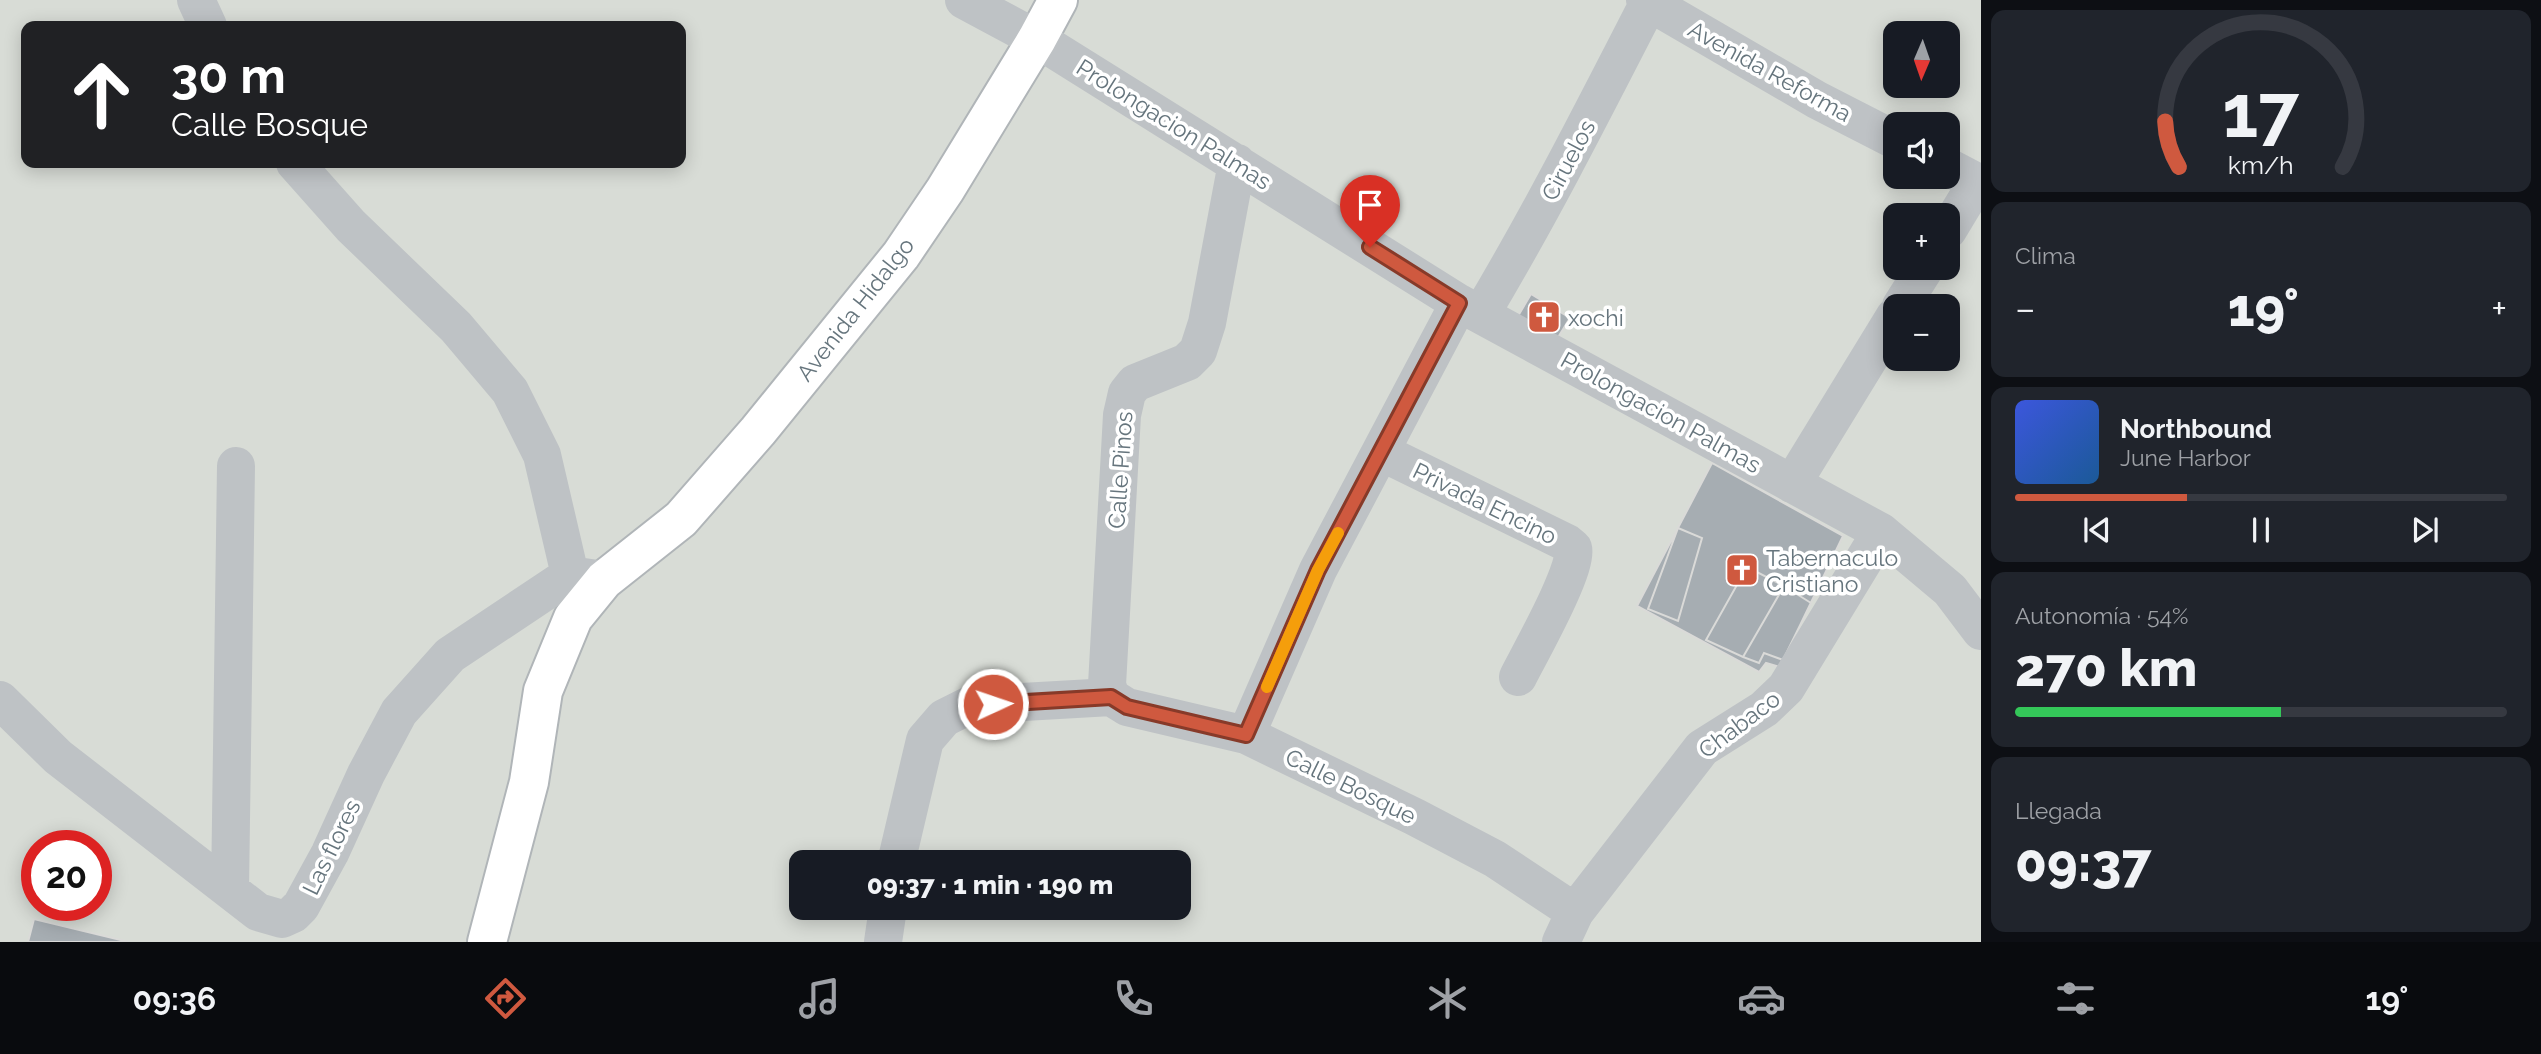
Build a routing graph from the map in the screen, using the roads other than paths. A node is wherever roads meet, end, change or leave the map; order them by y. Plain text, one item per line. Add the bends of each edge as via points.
1 (195, 0) edge
2 (964, 0) edge
3 (1058, 0) edge
4 (1647, 1) edge
5 (206, 21) edge
6 (1037, 39) junction
7 (1883, 134) edge
8 (1237, 163) junction
9 (299, 168) edge
10 (1969, 178) edge
11 (1959, 203) edge
12 (1470, 309) junction
13 (1883, 336) edge
14 (1381, 452) junction
15 (236, 466) dead end
16 (1792, 484) junction
17 (1881, 532) junction
18 (587, 578) junction
19 (1981, 631) edge
20 (1518, 677) dead end
21 (1111, 697) junction
22 (0, 699) edge
23 (1246, 735) junction
24 (899, 850) edge
25 (230, 890) junction
26 (886, 920) edge
27 (1568, 927) edge
28 (486, 942) edge
29 (883, 942) edge

1 - 5 street
2 - 6 street, Prolongacion Palmas
3 - 6 main road, Avenida Hidalgo
4 - 7 street, Avenida Reforma
4 - 12 street, Ciruelos via 1527,238
6 - 8 street, Prolongacion Palmas
6 - 18 main road, Avenida Hidalgo via 945,190 884,276 758,431 681,519
8 - 12 street, Prolongacion Palmas
8 - 21 street, Calle Pinos via 1198,351 1187,362 1135,383 1127,393 1107,685
9 - 18 street via 351,226 456,327 510,391 541,455
10 - 11 street
12 - 14 street, Ciruelos
12 - 16 street, Prolongacion Palmas
13 - 16 street
14 - 20 street, Privada Encino via 1573,548 1565,583
14 - 23 street, Ciruelos via 1318,570
15 - 25 street
16 - 17 street, Prolongacion Palmas
17 - 19 street, Prolongacion Palmas via 1950,590
17 - 27 street, Chabaco via 1786,688 1764,709 1702,748
18 - 25 street, Las flores via 450,655 399,712 330,853 293,914 282,919 258,912
18 - 28 main road, Avenida Hidalgo via 543,691 529,782
21 - 23 street, Calle Bosque via 1127,707
21 - 24 street via 970,705 944,718 925,740
22 - 25 street, Las flores via 58,757
23 - 27 street, Calle Bosque via 1495,859
26 - 29 street

